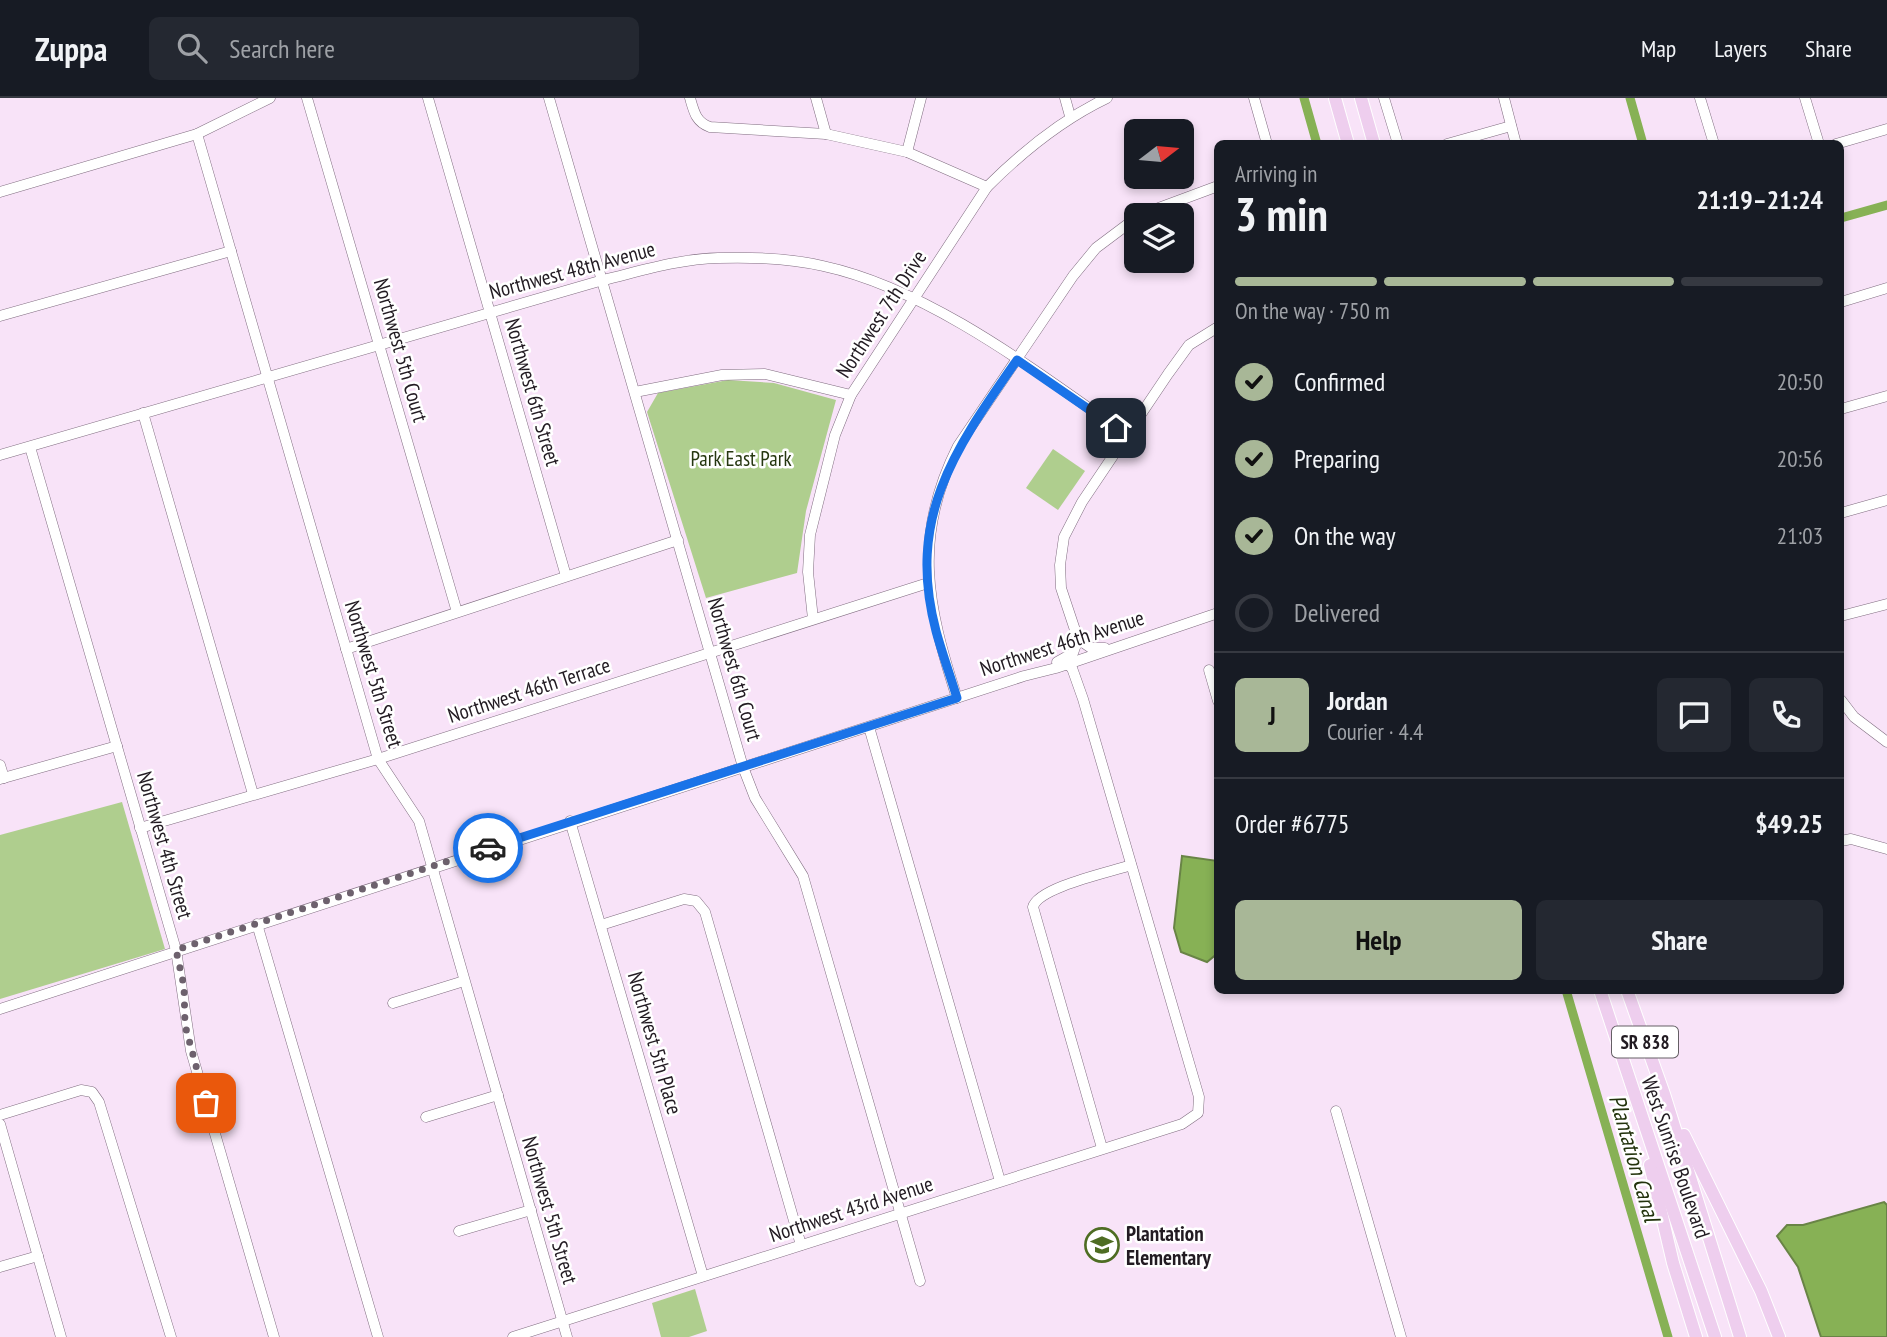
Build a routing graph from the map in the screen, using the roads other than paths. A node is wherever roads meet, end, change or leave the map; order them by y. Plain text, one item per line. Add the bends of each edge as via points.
1 (270, 98) edge
2 (307, 98) edge
3 (428, 98) edge
4 (549, 98) edge
5 (690, 98) edge
6 (816, 98) edge
7 (921, 98) edge
8 (1065, 98) edge
9 (1107, 98) edge
10 (1254, 98) edge
11 (1335, 98) edge
12 (1361, 98) edge
13 (1384, 98) edge
14 (1504, 98) edge
15 (1700, 98) edge
16 (1805, 98) edge
17 (1070, 116) junction
18 (1511, 126) junction
19 (1887, 129) edge
20 (197, 134) junction
21 (826, 134) junction
22 (1266, 140) edge
23 (1347, 140) edge
24 (1373, 140) edge
25 (1397, 140) edge
26 (1461, 140) edge
27 (1515, 140) edge
28 (1713, 140) edge
29 (1818, 140) edge
30 (1844, 142) edge
31 (908, 152) junction
32 (988, 187) junction
33 (1214, 188) edge
34 (0, 192) edge
35 (1174, 203) edge
36 (1124, 227) edge
37 (231, 251) junction
38 (603, 280) junction
39 (1887, 288) edge
40 (915, 297) junction
41 (1844, 301) edge
42 (490, 313) junction
43 (0, 317) edge
44 (1214, 329) edge
45 (379, 344) junction
46 (1017, 360) junction
47 (267, 377) junction
48 (635, 392) junction
49 (851, 395) junction
50 (1887, 396) edge
51 (1844, 408) edge
52 (143, 413) junction
53 (1127, 435) junction
54 (30, 447) junction
55 (0, 455) edge
56 (1887, 500) edge
57 (1844, 512) edge
58 (678, 540) junction
59 (566, 576) junction
60 (928, 583) junction
61 (1887, 604) edge
62 (457, 612) junction
63 (1214, 614) edge
64 (1844, 615) edge
65 (813, 619) junction
66 (1078, 639) junction
67 (1110, 648) junction
68 (346, 649) junction
69 (711, 652) junction
70 (1087, 658) junction
71 (1064, 662) junction
72 (1209, 670) dead end
73 (1077, 681) junction
74 (1214, 687) edge
75 (957, 698) junction
76 (1844, 703) edge
77 (869, 727) junction
78 (1887, 742) edge
79 (117, 746) junction
80 (378, 759) junction
81 (0, 765) edge
82 (743, 767) junction
83 (2, 779) edge
84 (253, 794) junction
85 (570, 821) junction
86 (140, 828) junction
87 (1844, 840) edge
88 (1887, 849) edge
89 (1131, 865) junction
90 (432, 867) junction
91 (257, 924) junction
92 (601, 925) junction
93 (176, 950) junction
94 (464, 981) junction
95 (1601, 994) edge
96 (1628, 994) edge
97 (393, 1003) dead end
98 (0, 1009) edge
99 (1664, 1094) junction
100 (498, 1095) junction
101 (1635, 1100) junction
102 (1336, 1111) dead end
103 (0, 1115) edge
104 (426, 1116) dead end
105 (0, 1124) edge
106 (1102, 1148) junction
107 (1000, 1181) junction
108 (531, 1210) junction
109 (900, 1213) junction
110 (459, 1231) dead end
111 (801, 1245) junction
112 (38, 1256) junction
113 (0, 1267) edge
114 (703, 1276) junction
115 (920, 1281) dead end
116 (562, 1321) junction
117 (61, 1337) edge
118 (171, 1337) edge
119 (274, 1337) edge
120 (378, 1337) edge
121 (513, 1337) edge
122 (567, 1337) edge
123 (1401, 1337) edge
124 (1696, 1337) edge
125 (1715, 1337) edge
126 (1740, 1337) edge
127 (1779, 1337) edge

1 - 20 street
2 - 45 street, Northwest 5th Court
3 - 42 street, Northwest 6th Street
4 - 38 street, Northwest 6th Court
5 - 21 street via 701,124 710,127
6 - 21 street
7 - 31 street
8 - 17 street
9 - 17 street, Northwest 7th Drive
10 - 22 street
11 - 23 main road
12 - 24 main road
13 - 25 street
14 - 18 street
15 - 28 street
16 - 29 street
17 - 32 street, Northwest 7th Drive
18 - 26 street
18 - 27 street
19 - 30 street
20 - 34 street
20 - 37 street, Northwest 5th Street
21 - 31 street
31 - 32 street
32 - 40 street, Northwest 7th Drive
33 - 35 street
36 - 46 street via 1096,248
37 - 43 street
37 - 47 street, Northwest 5th Street
38 - 40 street, Northwest 48th Avenue via 675,262 752,259 822,265
38 - 42 street, Northwest 48th Avenue
38 - 48 street, Northwest 6th Court
39 - 41 street
40 - 46 street, Northwest 48th Avenue
40 - 49 street, Northwest 7th Drive
42 - 45 street, Northwest 48th Avenue
42 - 59 street, Northwest 6th Street
44 - 53 street via 1189,345
45 - 47 street, Northwest 48th Avenue
45 - 62 street, Northwest 5th Court
46 - 53 street, Northwest 48th Avenue
46 - 60 street via 958,446 944,475 933,510
47 - 52 street, Northwest 48th Avenue
47 - 68 street, Northwest 5th Street
48 - 49 street via 722,375 765,374
48 - 58 street, Northwest 6th Court
49 - 65 street, Northwest 7th Drive via 835,435 810,535
50 - 51 street
52 - 54 street, Northwest 48th Avenue
52 - 84 street
53 - 66 street via 1064,537 1061,588
54 - 55 street, Northwest 48th Avenue
54 - 79 street, Northwest 4th Street
56 - 57 street
58 - 59 street
58 - 69 street, Northwest 6th Court
59 - 62 street
60 - 65 street, Northwest 46th Terrace
60 - 75 street via 936,631
61 - 64 street
62 - 68 street
63 - 67 street, Northwest 46th Avenue
65 - 69 street, Northwest 46th Terrace
66 - 67 street via 1091,648
66 - 71 street
67 - 70 street, Northwest 46th Avenue
68 - 80 street, Northwest 5th Street
69 - 80 street, Northwest 46th Terrace
69 - 82 street, Northwest 6th Court
70 - 71 street, Northwest 46th Avenue
70 - 73 street via 1078,668
71 - 73 street
71 - 75 street, Northwest 46th Avenue
72 - 74 street
73 - 89 street
75 - 77 street, Northwest 46th Avenue
76 - 78 street via 1854,717
77 - 82 street, Northwest 46th Avenue
77 - 107 street
79 - 83 street
79 - 86 street, Northwest 4th Street
80 - 84 street, Northwest 46th Terrace
80 - 90 street, Northwest 5th Street via 419,821
81 - 83 street
82 - 85 street, Northwest 46th Avenue
82 - 109 street, Northwest 6th Court via 755,798 803,876
84 - 86 street, Northwest 46th Terrace
85 - 90 street, Northwest 46th Avenue
85 - 92 street, Northwest 5th Place
86 - 93 street, Northwest 4th Street
87 - 88 street
89 - 106 street via 1047,892 1035,901 1034,916
89 - 106 street, Northwest 43rd Avenue via 1199,1097 1198,1114 1182,1124
90 - 91 street, Northwest 46th Avenue
90 - 94 street, Northwest 5th Street
91 - 93 street, Northwest 46th Avenue
91 - 120 street
92 - 111 street via 684,899 696,901 705,912
92 - 114 street, Northwest 5th Place
93 - 98 street, Northwest 46th Avenue
93 - 119 street, Northwest 4th Street via 191,1051
94 - 97 street
94 - 100 street, Northwest 5th Street
95 - 101 main road, West Sunrise Boulevard / SR 838
96 - 99 main road, West Sunrise Boulevard / SR 838
99 - 126 main road, West Sunrise Boulevard / SR 838
99 - 127 main road via 1762,1291
100 - 104 street
100 - 108 street, Northwest 5th Street
101 - 124 main road via 1673,1263
101 - 125 main road, West Sunrise Boulevard / SR 838
102 - 123 street
103 - 118 street via 80,1090 92,1092 99,1102
105 - 112 street
106 - 107 street, Northwest 43rd Avenue
107 - 109 street, Northwest 43rd Avenue
108 - 110 street
108 - 116 street, Northwest 5th Street
109 - 111 street, Northwest 43rd Avenue
109 - 115 street, Northwest 6th Court
111 - 114 street, Northwest 43rd Avenue
112 - 113 street
112 - 117 street
114 - 116 street, Northwest 43rd Avenue
116 - 121 street, Northwest 43rd Avenue
116 - 122 street, Northwest 5th Street

